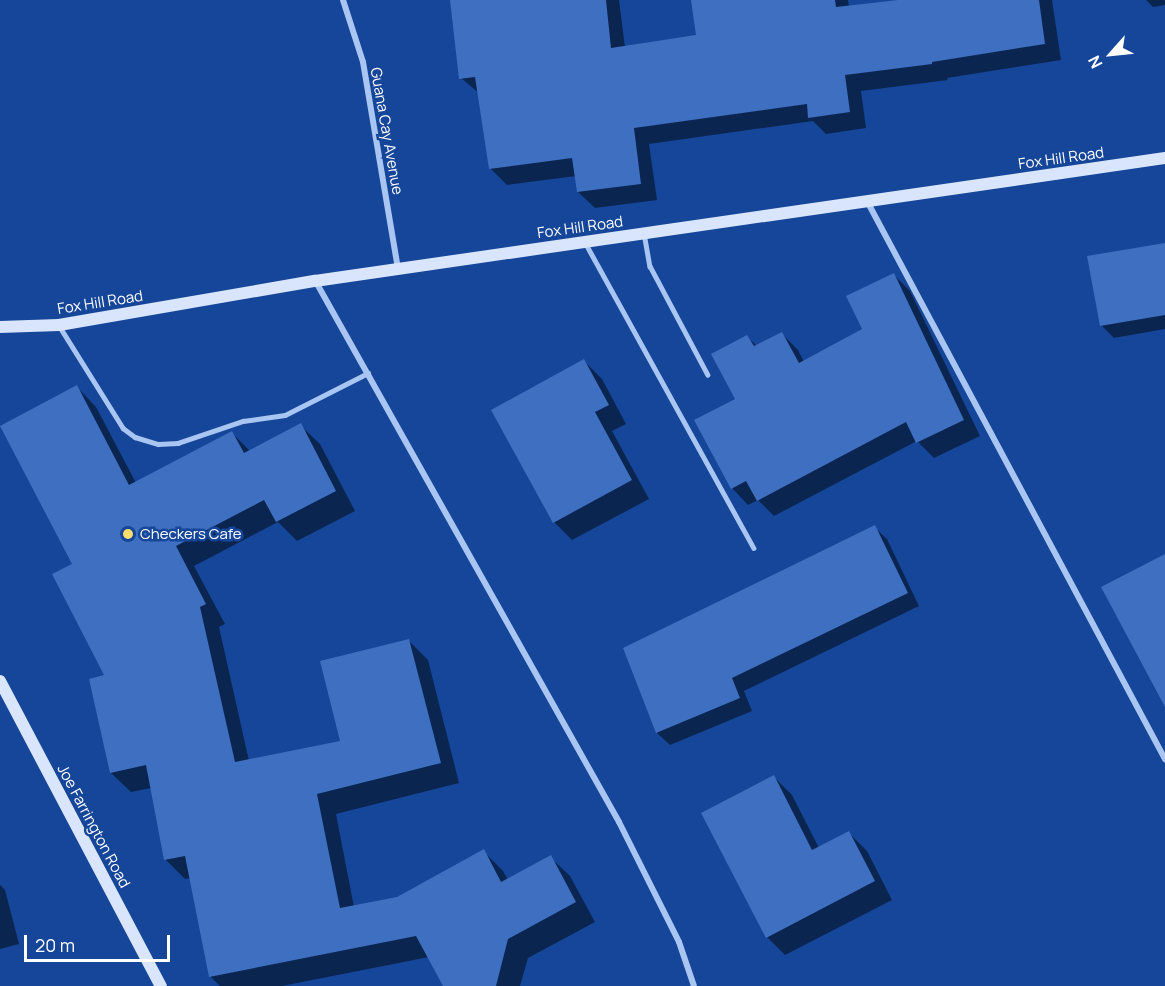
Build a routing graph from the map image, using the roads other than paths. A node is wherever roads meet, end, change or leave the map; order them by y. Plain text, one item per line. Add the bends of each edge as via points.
1 (343, 0) edge
2 (1165, 158) edge
3 (866, 201) junction
4 (644, 233) junction
5 (585, 242) junction
6 (398, 269) junction
7 (315, 281) junction
8 (59, 325) junction
9 (0, 327) edge
10 (368, 373) junction
11 (708, 375) dead end
12 (754, 548) dead end
13 (0, 681) edge
14 (1165, 759) edge
15 (161, 986) edge
16 (694, 986) edge

1 - 6 street, Guana Cay Avenue via 363,62
2 - 3 main road, Fox Hill Road
3 - 4 main road, Fox Hill Road
3 - 14 street
4 - 5 main road, Fox Hill Road
4 - 11 lane via 650,266
5 - 6 main road, Fox Hill Road
5 - 12 lane
6 - 7 main road, Fox Hill Road
7 - 8 main road, Fox Hill Road
7 - 10 street
8 - 9 main road, Fox Hill Road
8 - 10 lane via 123,428 135,437 158,444 178,443 243,421 285,415
10 - 16 street via 619,822 679,942
13 - 15 main road, Joe Farrington Road

